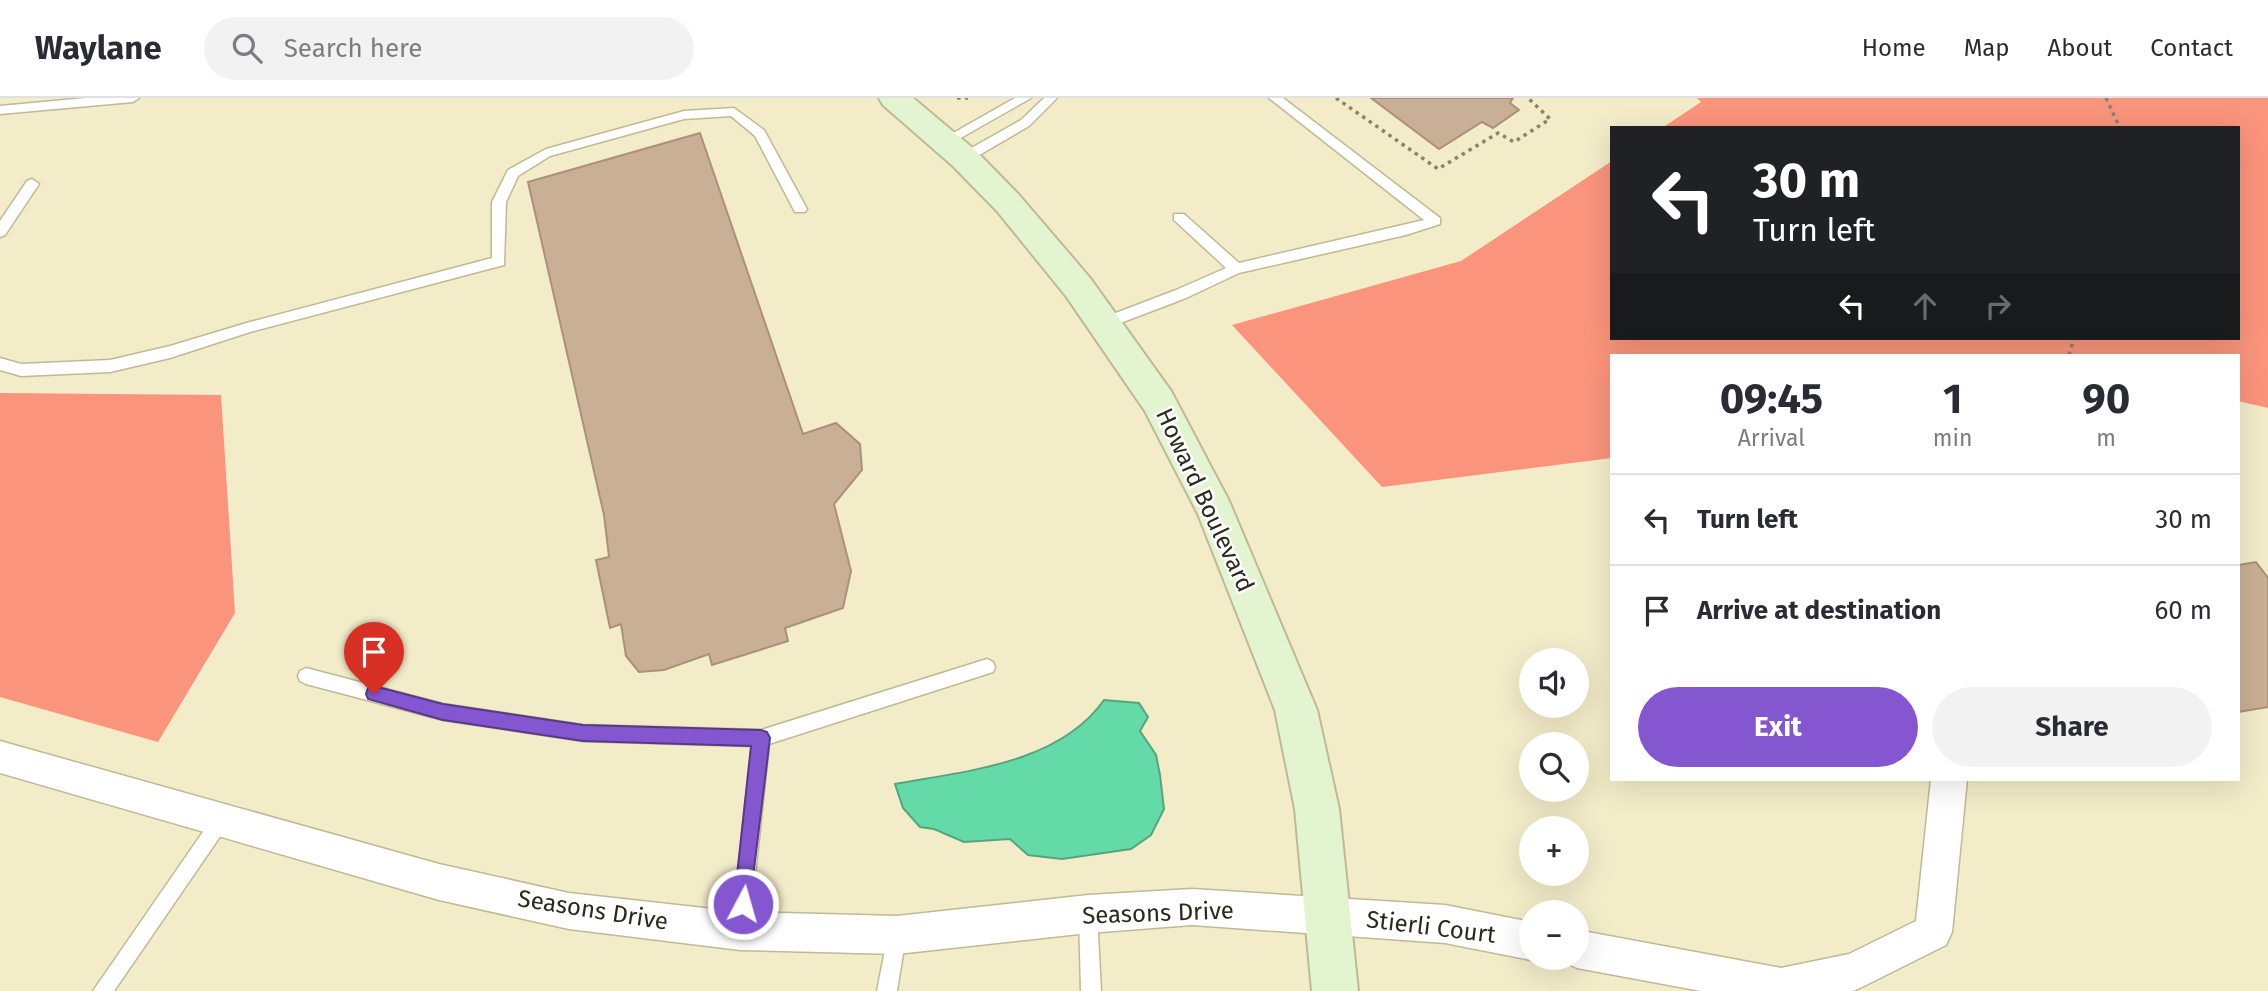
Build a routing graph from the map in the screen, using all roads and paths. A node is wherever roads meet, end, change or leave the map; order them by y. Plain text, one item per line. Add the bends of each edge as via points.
1 (133, 98) edge
2 (894, 98) edge
3 (957, 98) edge
4 (968, 98) edge
5 (1025, 98) edge
6 (1051, 98) edge
7 (1275, 98) edge
8 (1336, 98) edge
9 (1528, 98) edge
10 (2106, 98) edge
11 (0, 110) edge
12 (2119, 126) edge
13 (955, 149) junction
14 (32, 184) dead end
15 (800, 209) dead end
16 (1180, 217) dead end
17 (0, 232) edge
18 (1236, 269) junction
19 (1105, 323) junction
20 (0, 364) edge
21 (987, 667) dead end
22 (306, 676) dead end
23 (761, 738) junction
24 (0, 757) edge
25 (1949, 781) edge
26 (222, 819) junction
27 (1088, 914) junction
28 (1330, 916) junction
29 (740, 931) junction
30 (897, 934) junction
31 (1519, 939) edge
32 (1589, 951) edge
33 (1781, 989) edge
34 (103, 991) edge
35 (887, 991) edge
36 (1091, 991) edge
37 (1335, 991) edge

1 - 11 lane
2 - 13 main road, Howard Boulevard
3 - 4 path
5 - 13 lane
6 - 13 lane via 1025,123
7 - 18 lane via 1435,221
8 - 9 path via 1438,169 1498,133 1514,142 1550,119
10 - 12 path
13 - 19 main road, Howard Boulevard via 1038,237
14 - 17 lane
15 - 20 lane via 760,133 734,112 684,115 546,153 513,173 499,202 499,261 110,366 21,370
16 - 18 lane
18 - 19 lane
19 - 28 main road, Howard Boulevard via 1158,401 1209,499 1280,667 1296,710 1317,809
21 - 23 lane
22 - 23 lane via 443,712 583,733
23 - 29 lane
24 - 26 street, Seasons Drive
25 - 33 street via 1933,932 1853,972
26 - 29 street, Seasons Drive via 439,882 556,908
26 - 34 lane
27 - 28 street, Seasons Drive via 1192,907
27 - 30 street, Seasons Drive
27 - 36 lane
28 - 31 street, Stierli Court via 1445,924
28 - 37 main road, Howard Boulevard
29 - 30 street, Seasons Drive
30 - 35 lane
32 - 33 street

